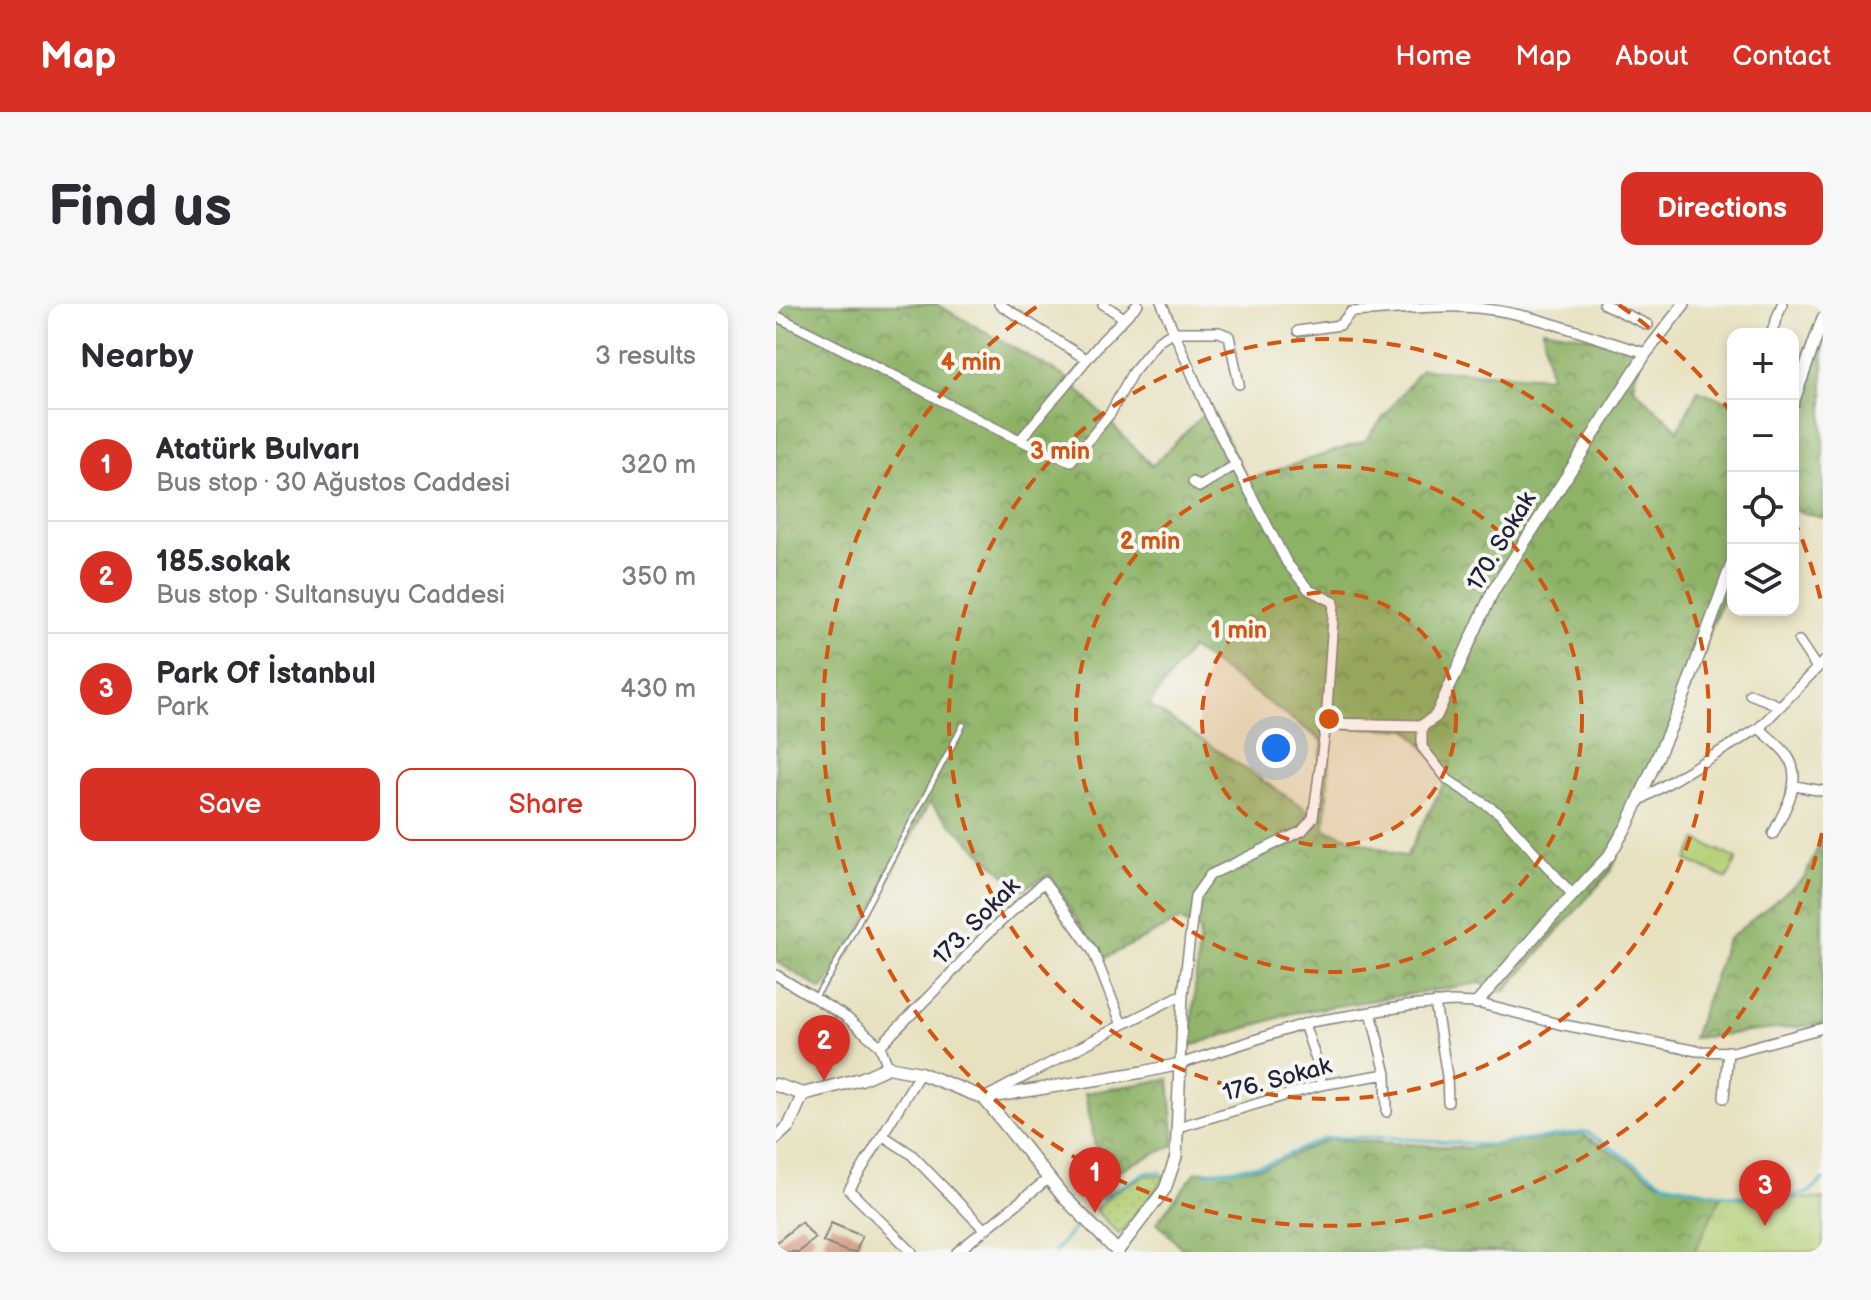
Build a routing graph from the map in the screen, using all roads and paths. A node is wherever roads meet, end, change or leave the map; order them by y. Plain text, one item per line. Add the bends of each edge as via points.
1 (999, 304) edge
2 (1103, 304) edge
3 (1138, 304) edge
4 (1162, 304) edge
5 (1604, 304) edge
6 (1684, 304) edge
7 (1782, 304) edge
8 (776, 316) edge
9 (1124, 318) junction
10 (1823, 318) edge
11 (1648, 325) dead end
12 (1773, 328) edge
13 (1298, 331) dead end
14 (1172, 332) junction
15 (1646, 353) junction
16 (1086, 359) junction
17 (1239, 384) dead end
18 (1794, 400) edge
19 (1020, 440) junction
20 (1237, 464) junction
21 (1193, 482) dead end
22 (1727, 578) edge
23 (1799, 641) dead end
24 (1820, 665) edge
25 (1750, 694) dead end
26 (1780, 706) junction
27 (1326, 724) junction
28 (963, 725) dead end
29 (1422, 726) junction
30 (1759, 728) junction
31 (1795, 786) junction
32 (1823, 791) edge
33 (1637, 802) junction
34 (1773, 834) dead end
35 (1572, 894) junction
36 (776, 975) edge
37 (1183, 994) junction
38 (815, 998) junction
39 (1435, 1003) junction
40 (1477, 1003) junction
41 (1371, 1012) junction
42 (1304, 1024) junction
43 (1122, 1025) junction
44 (1823, 1028) edge
45 (880, 1046) junction
46 (1728, 1051) junction
47 (1180, 1064) junction
48 (888, 1067) junction
49 (920, 1073) junction
50 (1386, 1074) junction
51 (776, 1085) edge
52 (1321, 1085) junction
53 (803, 1094) junction
54 (984, 1098) junction
55 (1724, 1098) dead end
56 (1448, 1102) dead end
57 (1387, 1112) dead end
58 (1178, 1127) junction
59 (882, 1135) junction
60 (776, 1138) edge
61 (1049, 1178) junction
62 (984, 1229) junction
63 (912, 1252) edge
64 (957, 1252) edge
65 (1117, 1252) edge

1 - 16 street
2 - 9 street
3 - 9 street
4 - 14 street
5 - 11 street
6 - 15 street, 170. Sokak
7 - 12 street
8 - 19 street
9 - 16 street
10 - 18 street
13 - 15 street via 1340,325 1351,312 1462,307 1511,313
14 - 17 street via 1229,336
14 - 19 street via 1132,373 1110,414 1071,461
14 - 20 street
15 - 29 street, 170. Sokak via 1493,591 1436,716
16 - 19 street
20 - 21 street via 1199,487
20 - 27 street via 1287,563 1309,590 1334,602
22 - 33 street via 1681,704
23 - 24 street
24 - 26 street
25 - 26 street
26 - 30 street
27 - 29 street
27 - 37 street via 1313,818 1302,831 1210,875 1199,887
28 - 38 lane
29 - 35 street via 1422,747 1448,780 1499,813
30 - 31 street via 1787,754
30 - 33 street
31 - 32 street
31 - 34 street
33 - 35 street via 1609,856
35 - 40 street
36 - 38 street
37 - 43 street
37 - 47 street
38 - 45 street
39 - 40 street
39 - 41 street
39 - 56 street
40 - 46 street via 1697,1051
41 - 42 street
41 - 50 street
42 - 47 street
42 - 52 street
43 - 45 street, 173. Sokak via 1093,951 1044,882
43 - 54 street
44 - 46 street
45 - 48 street
46 - 55 street
47 - 54 street
47 - 58 street
48 - 49 main road
48 - 53 main road
49 - 54 main road
49 - 59 street
50 - 52 street, 176. Sokak
50 - 57 street
51 - 53 main road
52 - 58 street, 176. Sokak
53 - 60 street via 789,1126
54 - 61 main road
58 - 65 street via 1176,1157 1165,1189
59 - 62 street via 911,1154
59 - 63 street via 849,1190
61 - 62 street
61 - 65 main road
62 - 64 street

